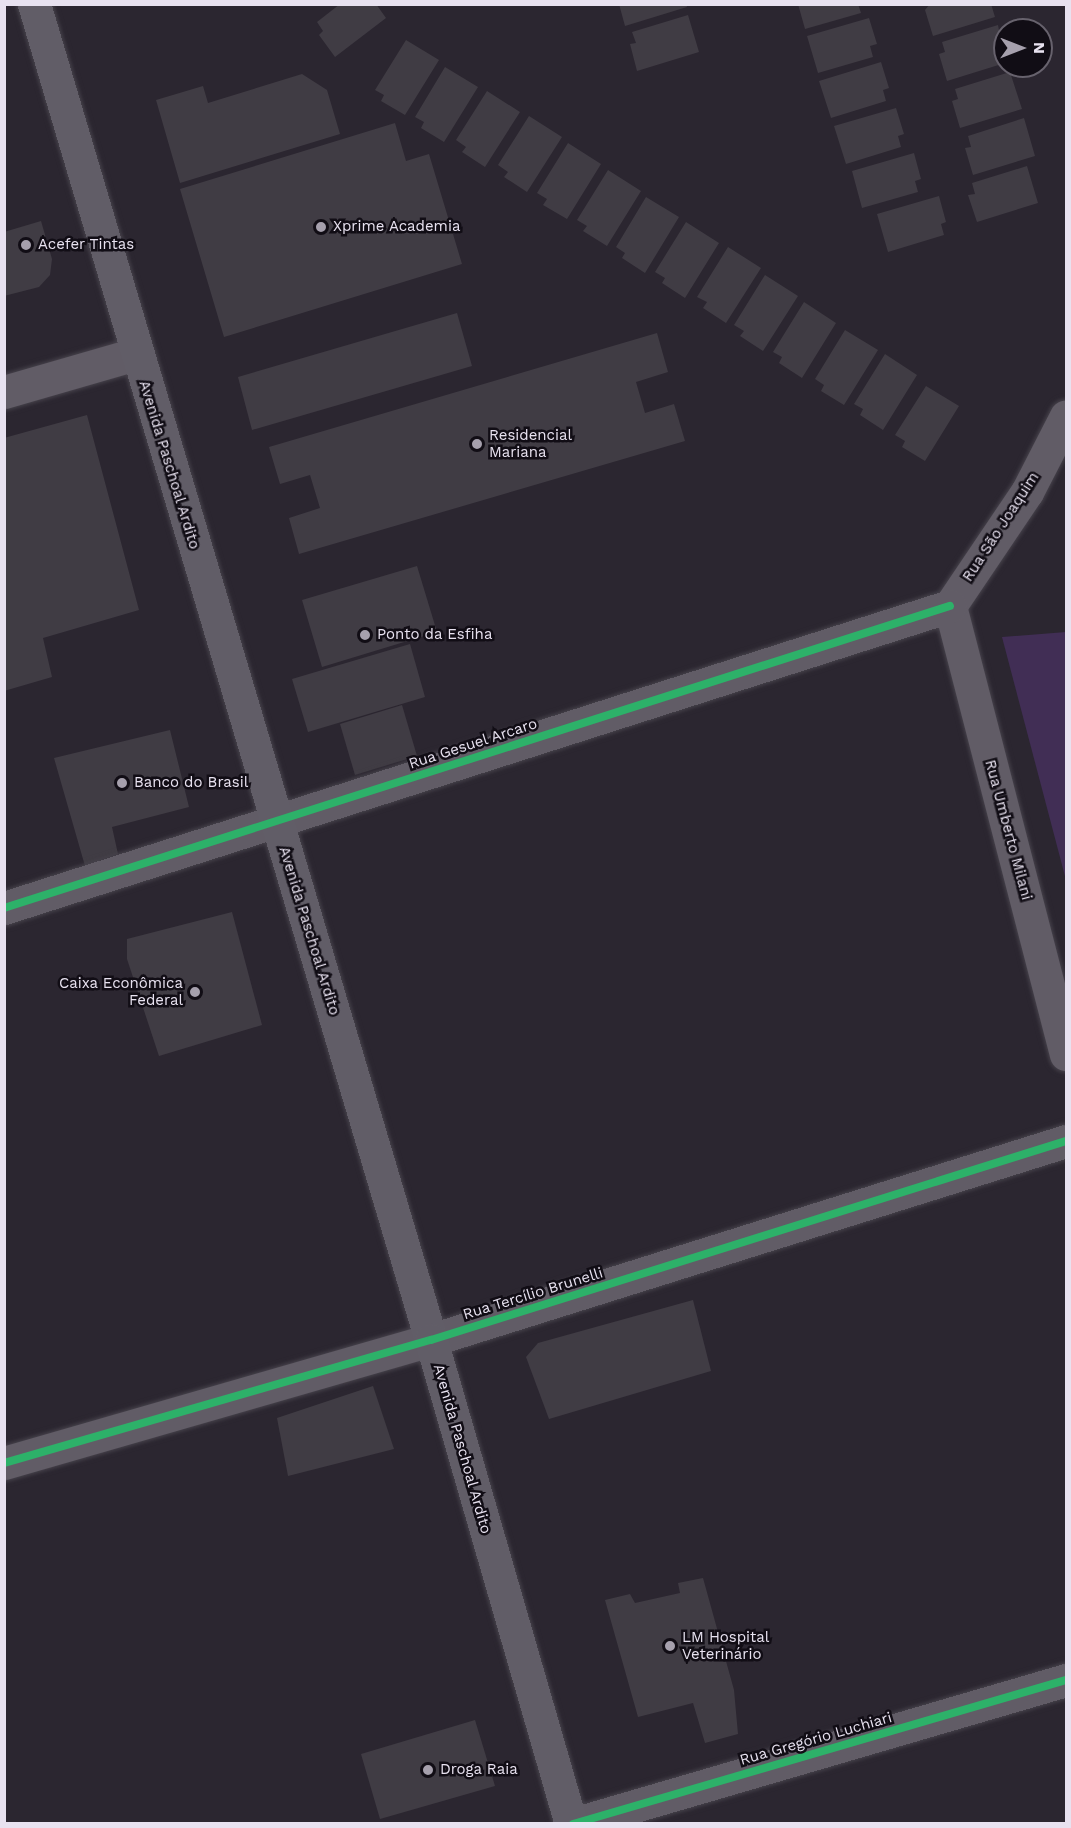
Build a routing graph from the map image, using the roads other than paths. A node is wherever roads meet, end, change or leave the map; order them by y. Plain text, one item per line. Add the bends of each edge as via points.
1 (34, 4) edge
2 (136, 354) junction
3 (4, 392) edge
4 (1066, 416) edge
5 (950, 606) junction
6 (276, 821) junction
7 (4, 909) edge
8 (1066, 1054) edge
9 (1066, 1141) edge
10 (431, 1340) junction
11 (4, 1462) edge
12 (1066, 1680) edge
13 (572, 1824) edge

1 - 2 main road, Avenida Paschoal Ardito
2 - 3 street
2 - 6 main road, Avenida Paschoal Ardito
4 - 5 street, Rua São Joaquim via 1027,492
5 - 6 street, Rua Gesuel Arcaro
5 - 8 street, Rua Umberto Milani
6 - 7 street, Rua Gesuel Arcaro
6 - 10 main road, Avenida Paschoal Ardito
9 - 10 street, Rua Tercílio Brunelli
10 - 11 street, Rua Tercílio Brunelli
10 - 13 main road, Avenida Paschoal Ardito
12 - 13 street, Rua Gregório Luchiari

